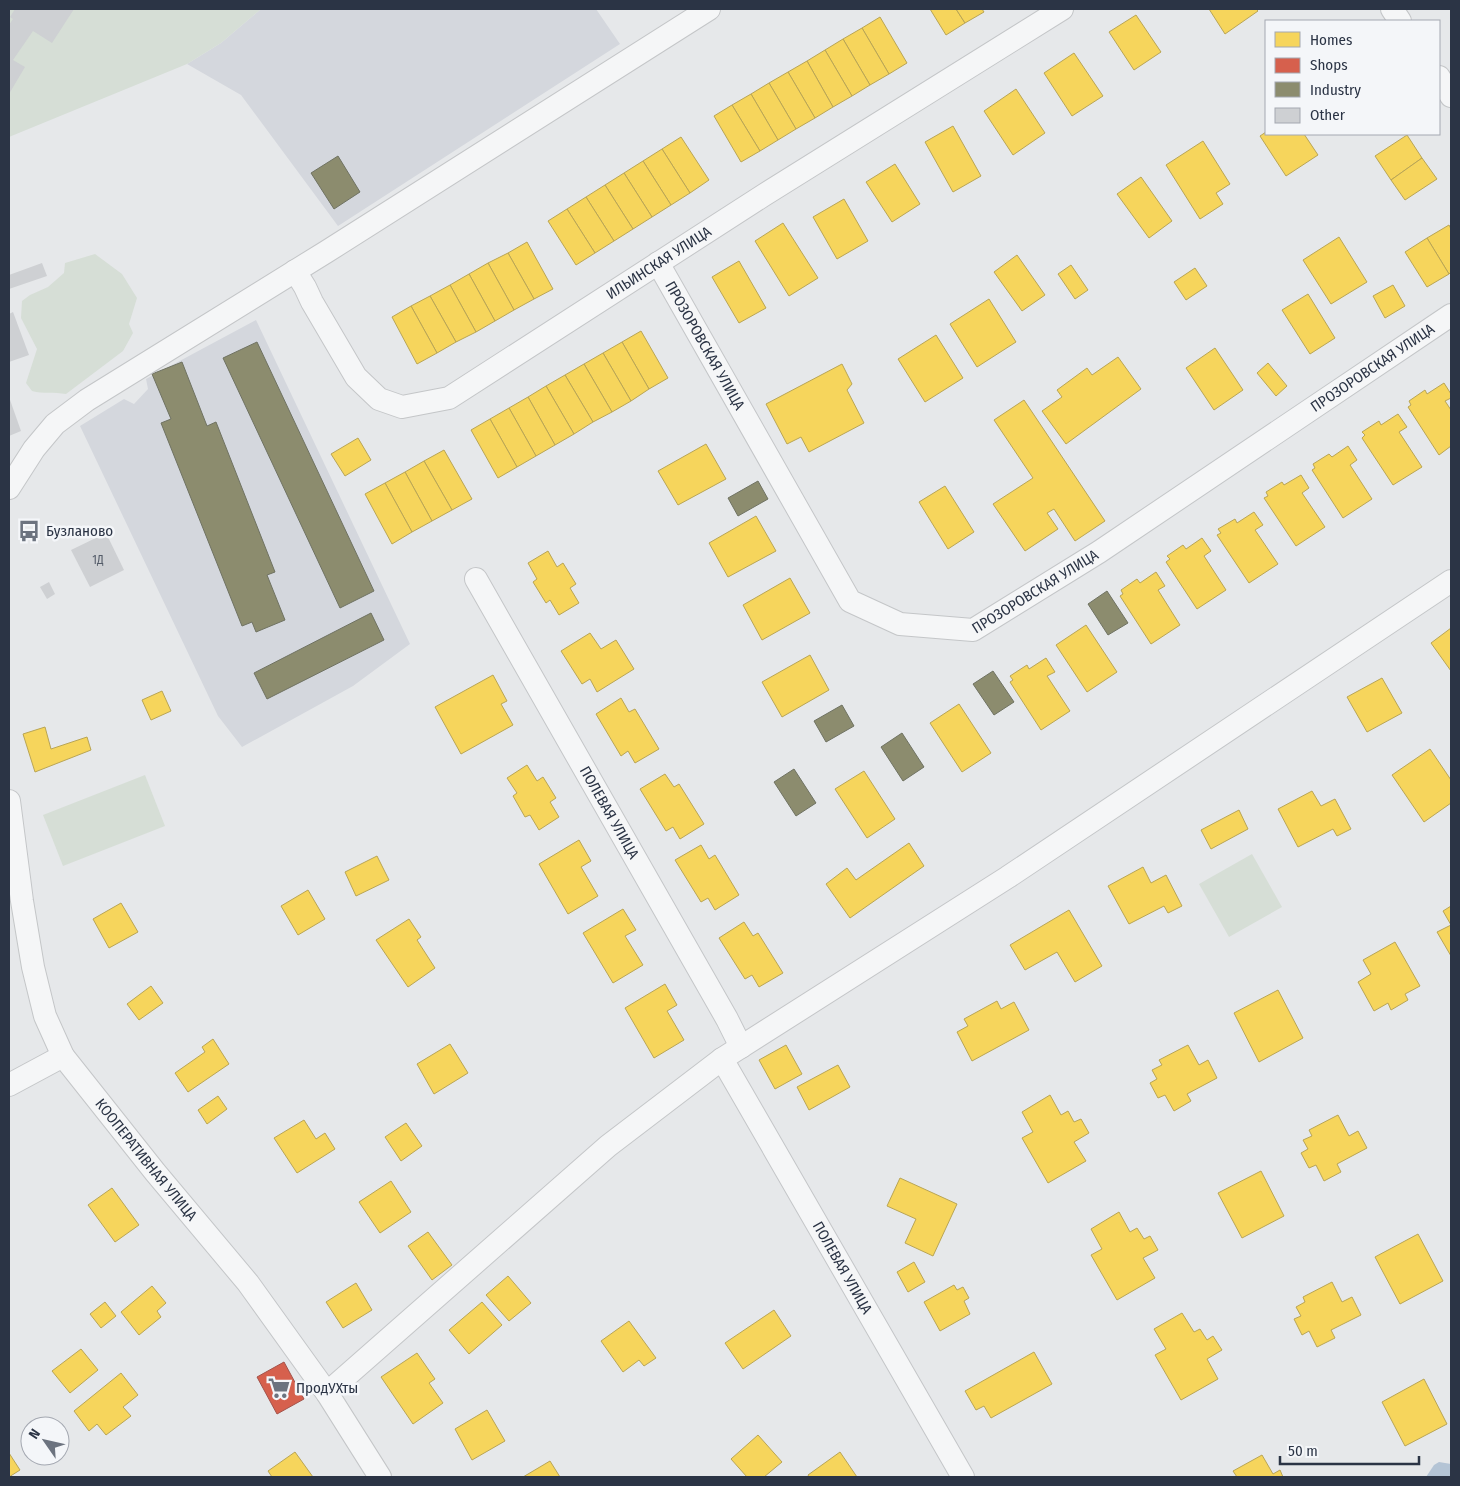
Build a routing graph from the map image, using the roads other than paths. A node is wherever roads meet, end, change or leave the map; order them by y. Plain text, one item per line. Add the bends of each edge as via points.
1 (709, 9) edge
2 (1062, 9) edge
3 (1392, 9) edge
4 (1399, 20) edge
5 (1440, 79) edge
6 (1451, 96) edge
7 (658, 263) junction
8 (295, 271) junction
9 (1451, 315) edge
10 (9, 488) edge
11 (476, 579) dead end
12 (1451, 581) edge
13 (9, 801) edge
14 (741, 1046) junction
15 (63, 1056) junction
16 (722, 1059) junction
17 (9, 1085) edge
18 (327, 1393) junction
19 (380, 1477) edge
20 (963, 1477) edge

1 - 8 street
2 - 7 street, ИЛЬИНСКАЯ УЛИЦА
3 - 4 street
5 - 6 street
7 - 8 street, ИЛЬИНСКАЯ УЛИЦА via 449,398 402,407 379,399 356,378
7 - 9 street, ПРОЗОРОВСКАЯ УЛИЦА via 850,600 900,624 973,630 1099,552
8 - 10 street via 87,400 55,424
11 - 14 street, ПОЛЕВАЯ УЛИЦА
12 - 14 street via 1008,877
13 - 15 street, КООПЕРАТИВНАЯ УЛИЦА via 35,975 45,1016
14 - 16 street
15 - 17 street
15 - 18 street, КООПЕРАТИВНАЯ УЛИЦА via 248,1283
16 - 18 street via 608,1146
16 - 20 street, ПОЛЕВАЯ УЛИЦА
18 - 19 street, КООПЕРАТИВНАЯ УЛИЦА

